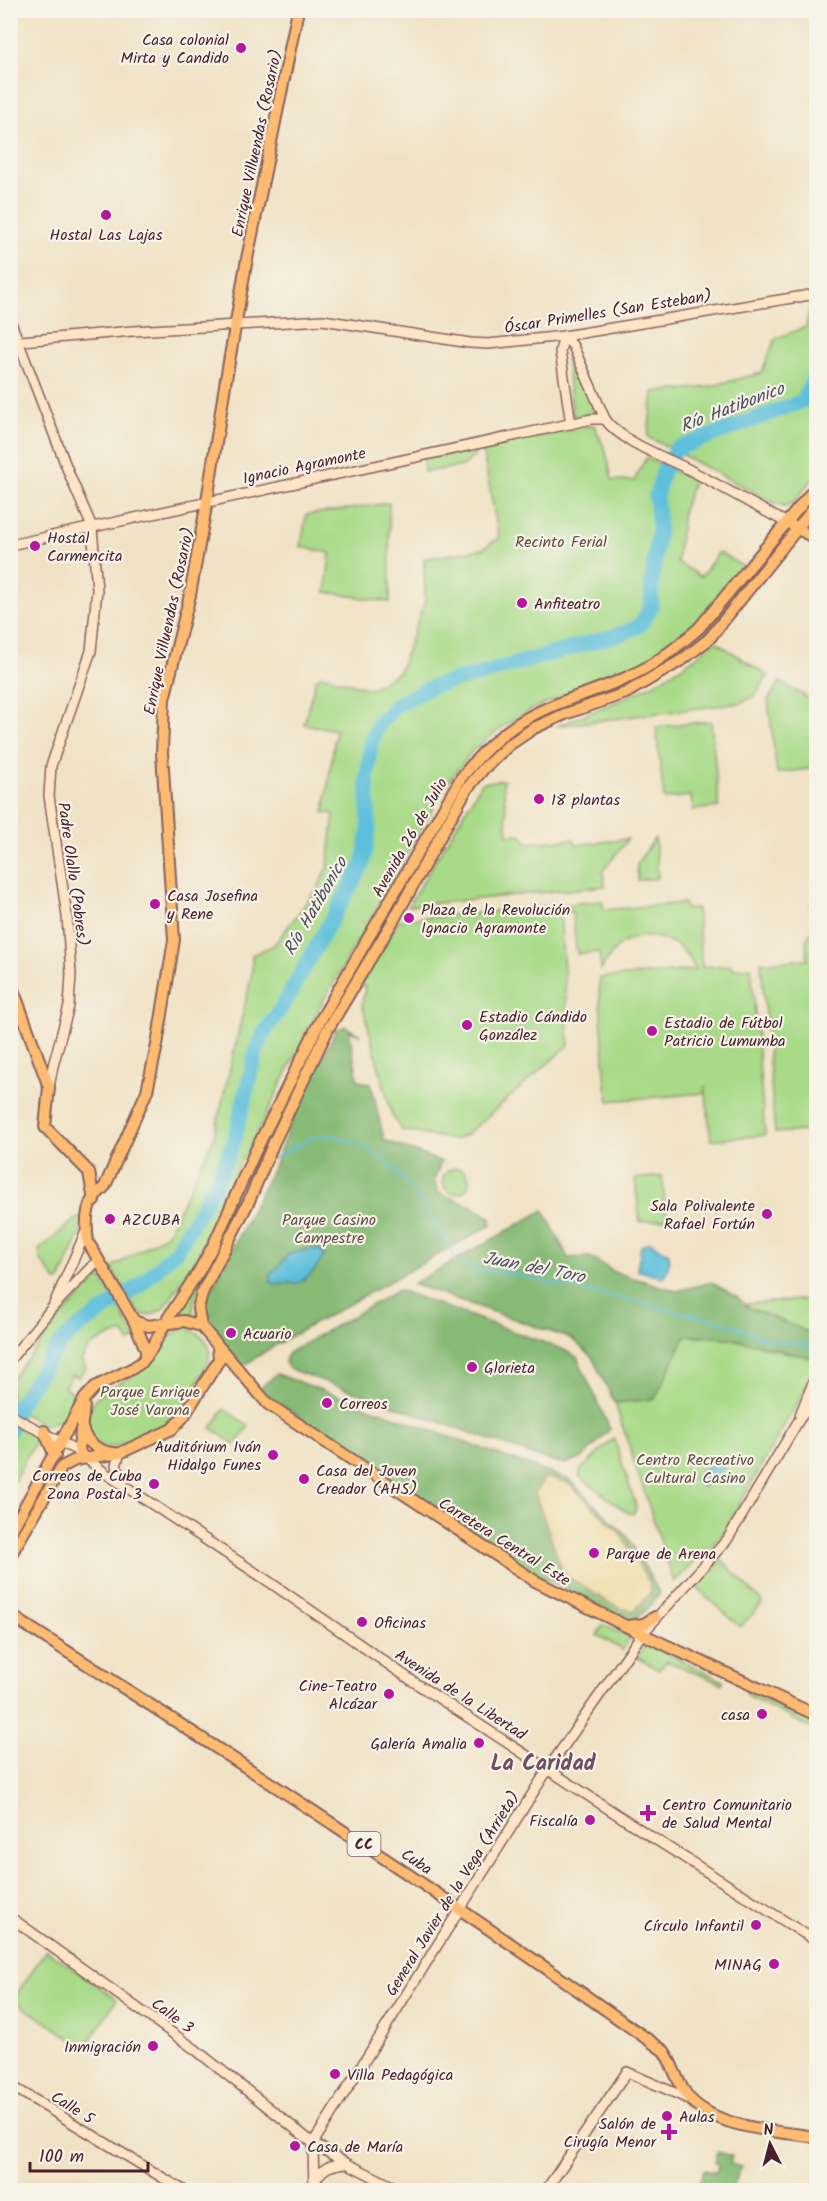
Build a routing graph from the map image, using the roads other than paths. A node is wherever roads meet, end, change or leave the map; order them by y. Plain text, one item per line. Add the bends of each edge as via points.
1 (298, 10) edge
2 (815, 294) edge
3 (10, 320) edge
4 (235, 327) junction
5 (564, 336) junction
6 (14, 342) edge
7 (605, 419) junction
8 (571, 424) junction
9 (816, 487) edge
10 (207, 501) junction
11 (816, 505) edge
12 (792, 526) junction
13 (92, 527) junction
14 (816, 539) edge
15 (10, 545) edge
16 (10, 981) edge
17 (49, 1087) junction
18 (94, 1198) junction
19 (87, 1229) junction
20 (98, 1260) junction
21 (51, 1309) junction
22 (131, 1316) junction
23 (164, 1325) junction
24 (201, 1326) junction
25 (218, 1347) junction
26 (146, 1357) junction
27 (10, 1360) edge
28 (816, 1375) edge
29 (816, 1396) edge
30 (85, 1398) junction
31 (10, 1415) edge
32 (799, 1420) junction
33 (82, 1424) junction
34 (42, 1430) junction
35 (62, 1441) junction
36 (120, 1453) junction
37 (55, 1456) junction
38 (84, 1456) junction
39 (123, 1484) junction
40 (10, 1533) edge
41 (10, 1556) edge
42 (10, 1615) edge
43 (655, 1617) junction
44 (626, 1626) junction
45 (642, 1634) junction
46 (816, 1715) edge
47 (548, 1769) junction
48 (460, 1908) junction
49 (10, 1917) edge
50 (816, 1941) edge
51 (10, 2085) edge
52 (691, 2100) junction
53 (816, 2138) edge
54 (313, 2143) junction
55 (346, 2163) junction
56 (314, 2186) edge
57 (183, 2190) edge
58 (400, 2190) edge
59 (546, 2190) edge

1 - 4 main road, Enrique Villuendas (Rosario)
2 - 5 main road, Óscar Primelles (San Esteban)
3 - 6 main road, Padre Olallo (Pobres)
4 - 5 main road, Óscar Primelles (San Esteban) via 323,320 488,344
4 - 6 main road, Óscar Primelles (San Esteban)
4 - 10 main road, Enrique Villuendas (Rosario)
5 - 7 main road via 573,346
5 - 8 main road via 560,351
6 - 13 main road, Padre Olallo (Pobres)
7 - 8 main road, Ignacio Agramonte
7 - 12 main road via 622,436
8 - 10 main road, Ignacio Agramonte
9 - 12 main road, Avenida 26 de Julio
10 - 13 main road, Ignacio Agramonte
10 - 18 main road, Enrique Villuendas (Rosario) via 164,699 162,753 174,940 157,1045 147,1091 134,1123 105,1186
11 - 12 main road, Avenida 26 de Julio
12 - 14 main road
12 - 23 main road, Avenida 26 de Julio via 676,648 622,680 528,717 478,756 451,793 328,1006 231,1209 199,1271
12 - 24 main road, Avenida 26 de Julio via 709,639 626,693 534,728 484,768 457,804 328,1029 202,1293 198,1309
13 - 15 main road, Ignacio Agramonte
13 - 17 main road, Padre Olallo (Pobres) via 97,590 91,651 51,766 49,796 67,916 71,974 69,1006
16 - 17 main road
17 - 18 main road, Padre Olallo (Pobres) via 45,1127 89,1172
18 - 19 main road, Enrique Villuendas (Rosario)
18 - 20 main road via 92,1232
19 - 20 main road via 88,1242
19 - 21 main road, Enrique Villuendas (Rosario)
20 - 21 main road, Enrique Villuendas (Rosario)
20 - 22 main road
21 - 27 main road, Enrique Villuendas (Rosario)
22 - 23 main road via 148,1326
22 - 26 main road
23 - 24 main road via 184,1321
23 - 26 main road
24 - 25 main road, Carretera Central Este
25 - 36 main road via 219,1360 179,1423
25 - 44 main road, Carretera Central Este via 268,1404 535,1581
26 - 30 main road via 95,1387
28 - 32 main road
29 - 32 main road
30 - 33 main road
30 - 35 main road
31 - 34 main road, Avenida de la Libertad
32 - 43 main road, General Javier de la Vega (Arrieta) via 727,1540
33 - 36 main road via 89,1442 106,1453
33 - 38 main road
34 - 35 main road, Avenida de la Libertad
34 - 37 main road
35 - 37 main road
35 - 38 main road, Avenida de la Libertad
36 - 38 main road
36 - 39 main road via 116,1461
37 - 40 main road
38 - 39 main road, Avenida de la Libertad
38 - 41 main road via 58,1472
39 - 47 main road, Avenida de la Libertad
42 - 48 main road, Cuba / CC
43 - 44 main road via 644,1624
43 - 45 main road, General Javier de la Vega (Arrieta)
44 - 45 main road, Carretera Central Este
45 - 46 main road, Carretera Central Este
45 - 47 main road, General Javier de la Vega (Arrieta)
47 - 48 main road, General Javier de la Vega (Arrieta)
47 - 50 main road, Avenida de la Libertad
48 - 52 main road, Cuba / CC via 664,2051
48 - 54 main road, General Javier de la Vega (Arrieta)
49 - 54 main road, Calle 3 via 196,2050
51 - 57 main road, Calle 5
52 - 53 main road, Cuba / CC via 739,2125
52 - 59 main road, Cuba via 627,2072
54 - 55 main road, Calle 3
54 - 56 main road
55 - 56 main road via 322,2169
55 - 58 main road, Calle 3

